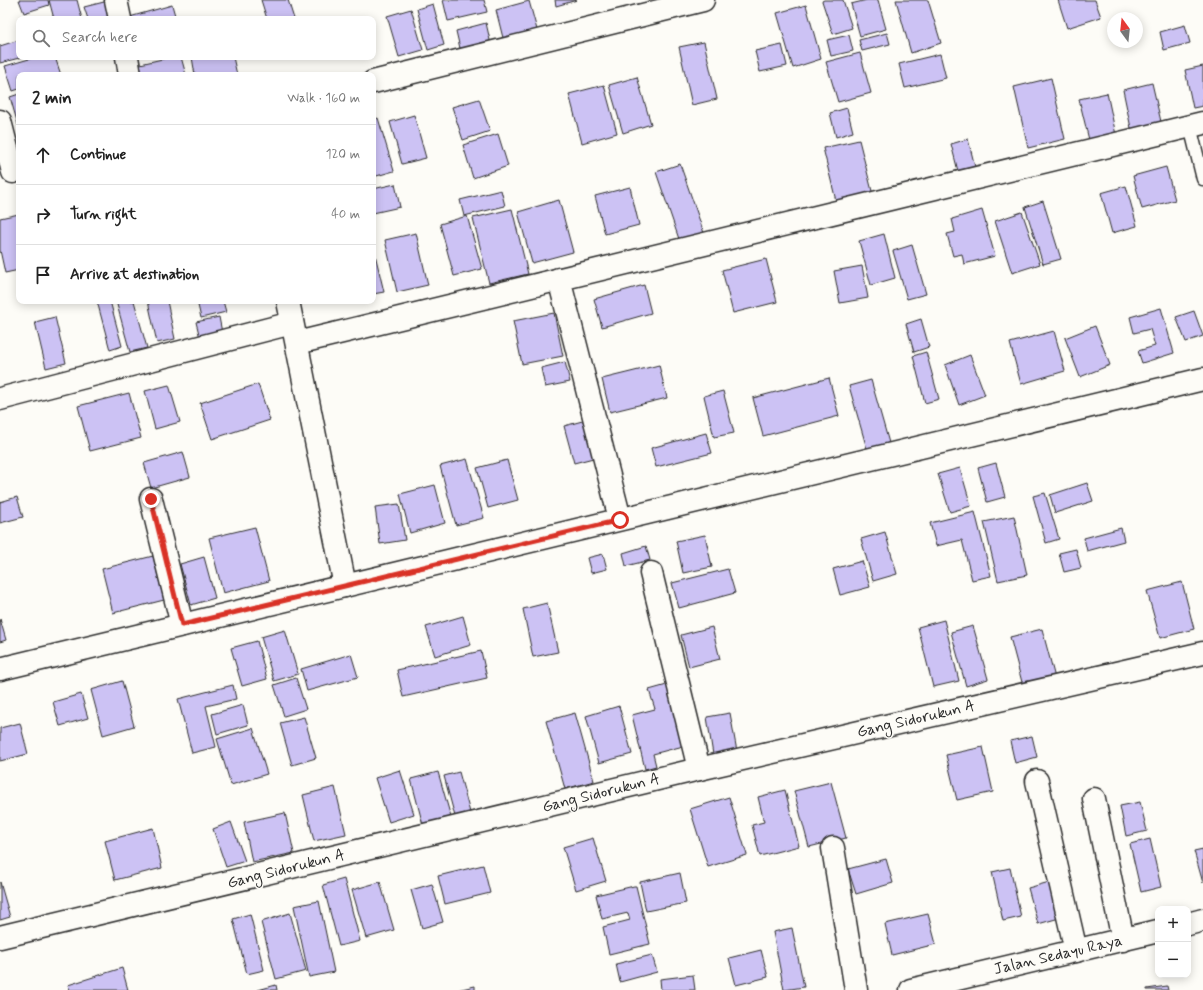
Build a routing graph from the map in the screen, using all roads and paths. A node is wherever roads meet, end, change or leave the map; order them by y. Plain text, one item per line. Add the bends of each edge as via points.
1 (116, 0) edge
2 (703, 0) edge
3 (119, 16) edge
4 (128, 60) edge
5 (130, 72) edge
6 (376, 81) edge
7 (0, 120) edge
8 (1196, 124) edge
9 (11, 172) edge
10 (1203, 179) edge
11 (559, 280) junction
12 (289, 304) edge
13 (295, 333) junction
14 (1203, 379) edge
15 (0, 399) edge
16 (151, 499) dead end
17 (620, 520) junction
18 (651, 573) dead end
19 (345, 586) junction
20 (182, 625) junction
21 (1203, 653) edge
22 (0, 668) edge
23 (699, 770) junction
24 (1037, 782) dead end
25 (1094, 799) dead end
26 (832, 848) dead end
27 (1203, 920) edge
28 (1191, 923) edge
29 (1155, 932) edge
30 (0, 937) edge
31 (1123, 940) junction
32 (1076, 951) junction
33 (856, 990) edge
34 (911, 990) edge

1 - 3 street
2 - 6 street
4 - 5 street
7 - 9 street
8 - 10 lane
8 - 11 street
11 - 13 street
11 - 17 street
12 - 13 street
13 - 15 street
13 - 19 street
14 - 17 street
16 - 20 street
17 - 19 street
18 - 23 street
19 - 20 street
20 - 22 street
21 - 23 street, Gang Sidorukun A
23 - 30 street, Gang Sidorukun A
24 - 32 street
25 - 31 street
26 - 33 street
27 - 28 street
29 - 31 street, Jalan Sedayu Raya
31 - 32 street, Jalan Sedayu Raya
32 - 34 street, Jalan Sedayu Raya

